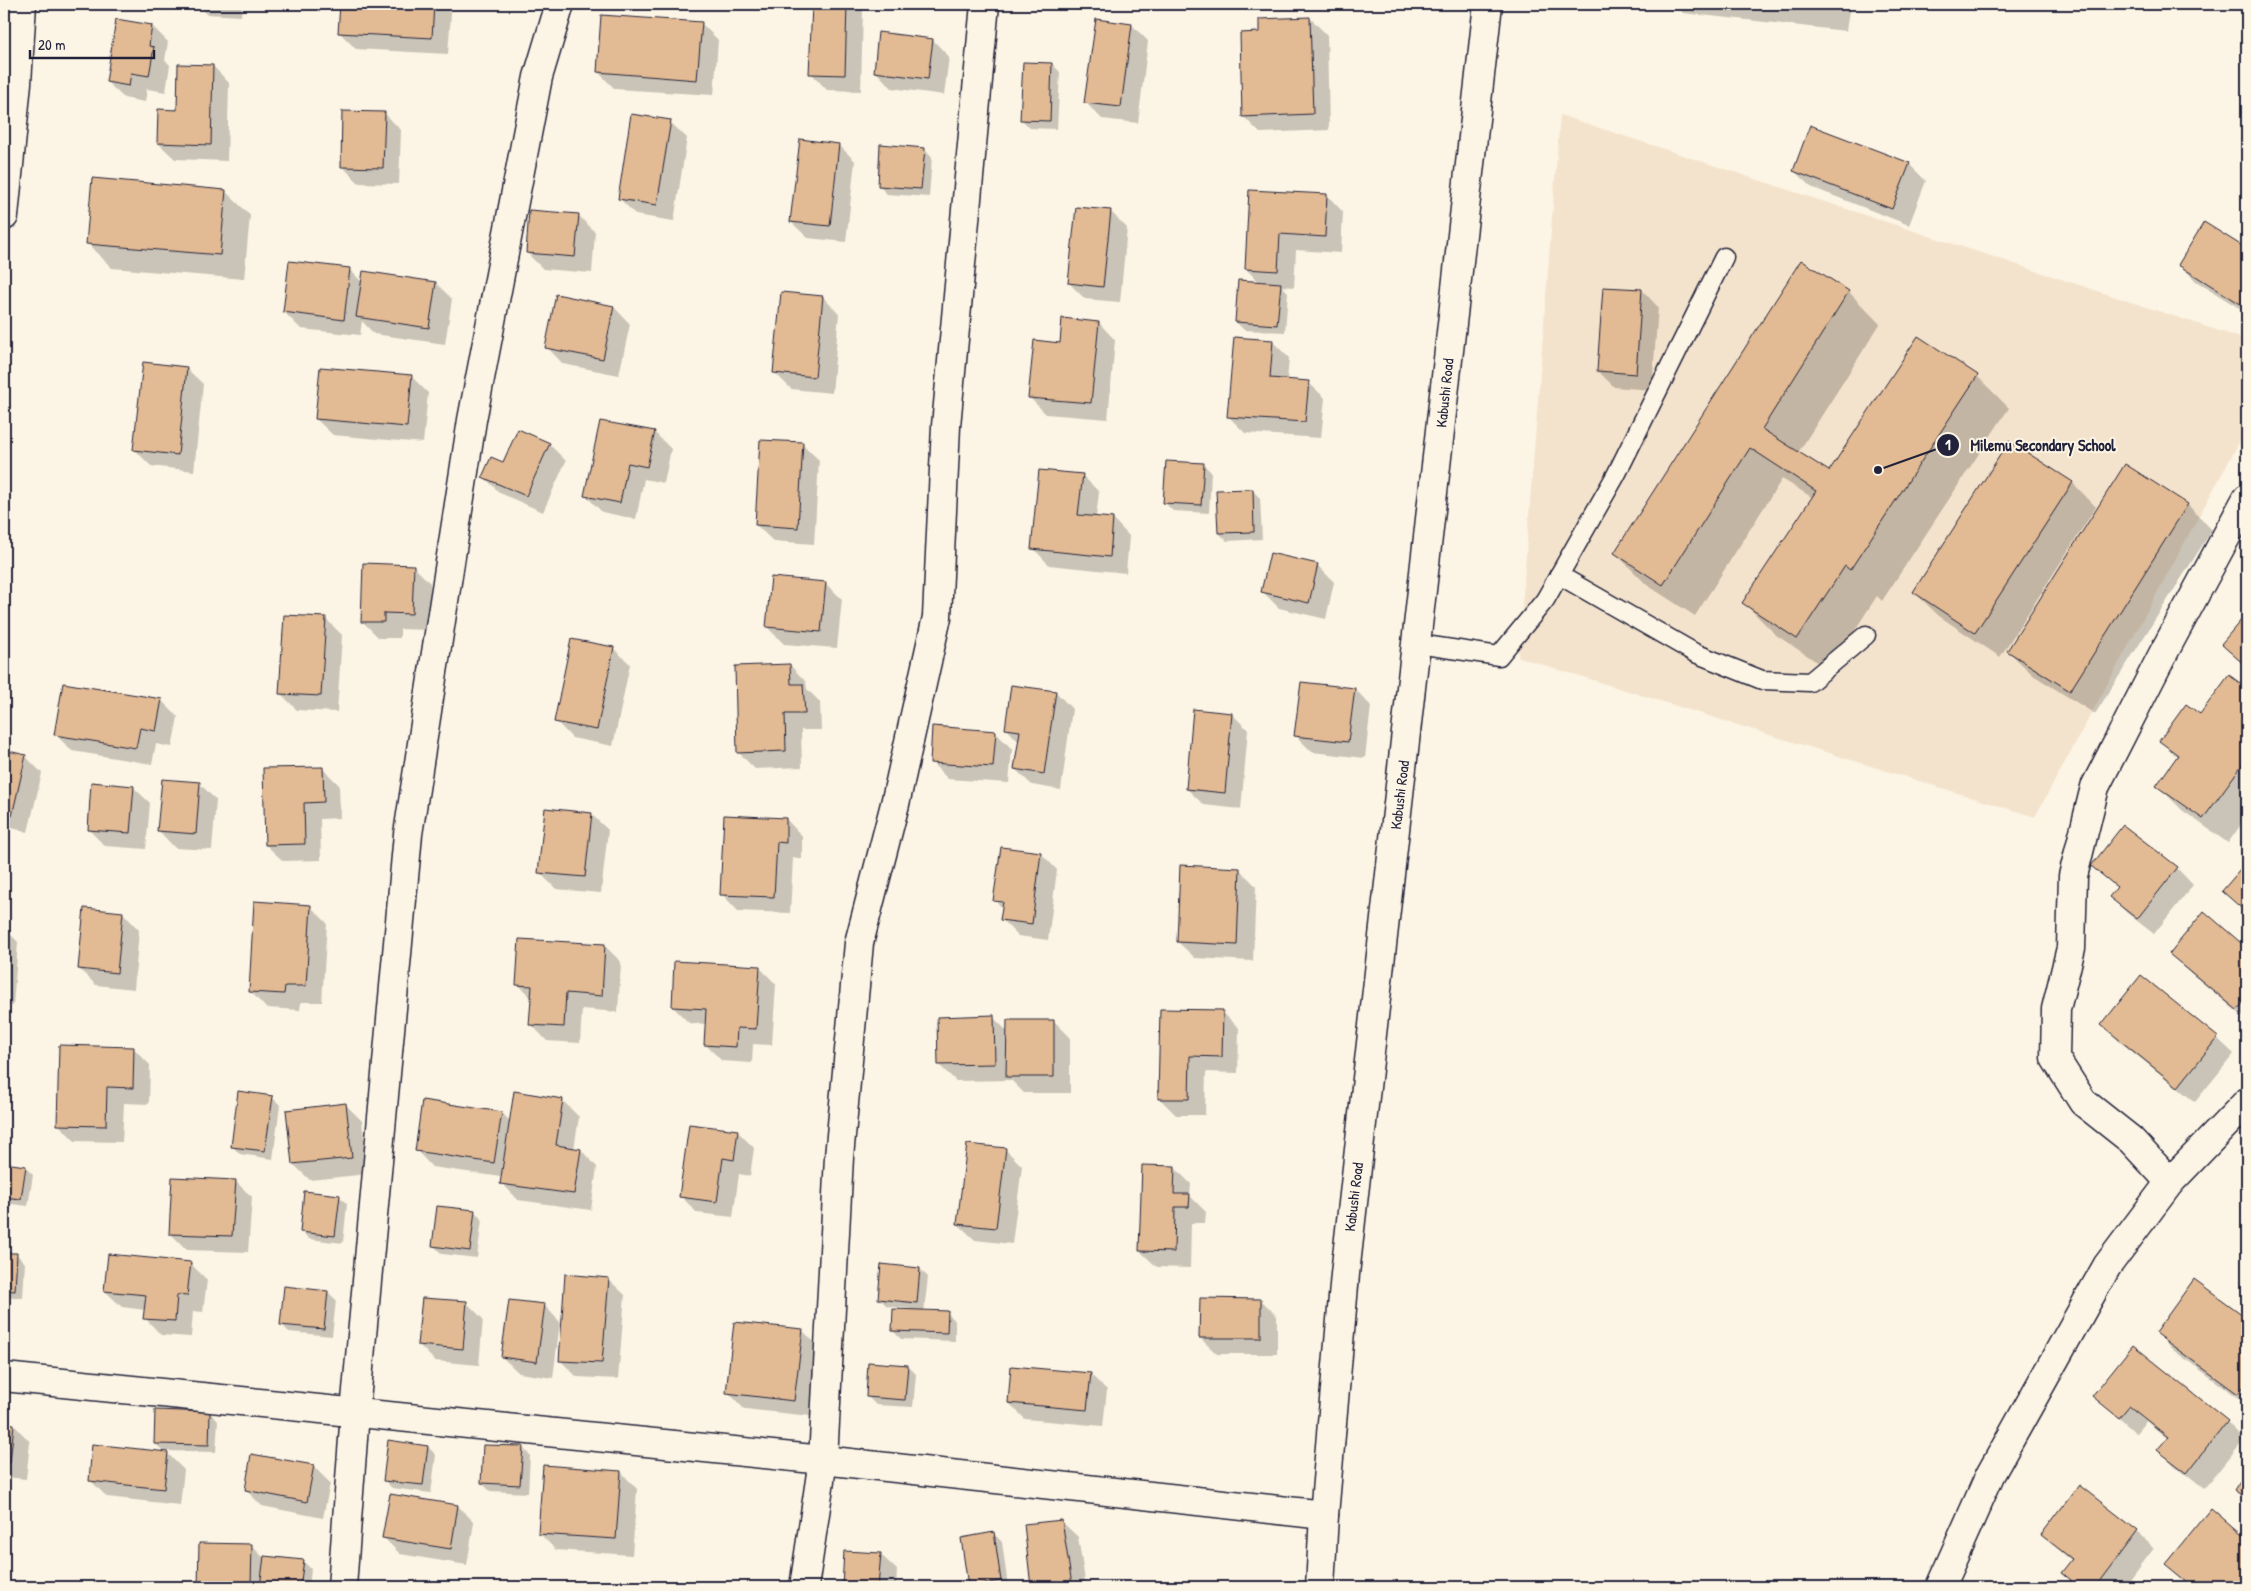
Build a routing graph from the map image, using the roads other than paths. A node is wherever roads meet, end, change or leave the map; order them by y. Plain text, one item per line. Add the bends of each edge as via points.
1 (22, 4) edge
2 (560, 4) edge
3 (985, 4) edge
4 (1488, 4) edge
5 (4, 216) edge
6 (1724, 257) dead end
7 (2247, 498) edge
8 (1559, 575) junction
9 (1866, 634) dead end
10 (1418, 644) junction
11 (2247, 1102) edge
12 (2170, 1182) junction
13 (4, 1377) edge
14 (355, 1412) junction
15 (823, 1460) junction
16 (1324, 1515) junction
17 (342, 1587) edge
18 (804, 1587) edge
19 (1320, 1587) edge
20 (1940, 1587) edge

1 - 5 street
2 - 14 street via 538,77 472,420 408,834
3 - 15 street via 946,426 937,616 860,943 839,1157
4 - 10 street, Kabushi Road
6 - 8 lane via 1616,475
7 - 12 street via 2095,787 2073,876 2070,948 2056,1009 2055,1058 2083,1102 2131,1140
8 - 9 lane via 1695,653 1762,680 1810,682
8 - 10 lane via 1545,600 1499,656
10 - 16 street, Kabushi Road via 1345,1274
11 - 12 street
12 - 20 street via 2107,1266 1990,1475
13 - 14 street
14 - 15 street
14 - 17 street
15 - 16 street
15 - 18 street
16 - 19 street, Kabushi Road

